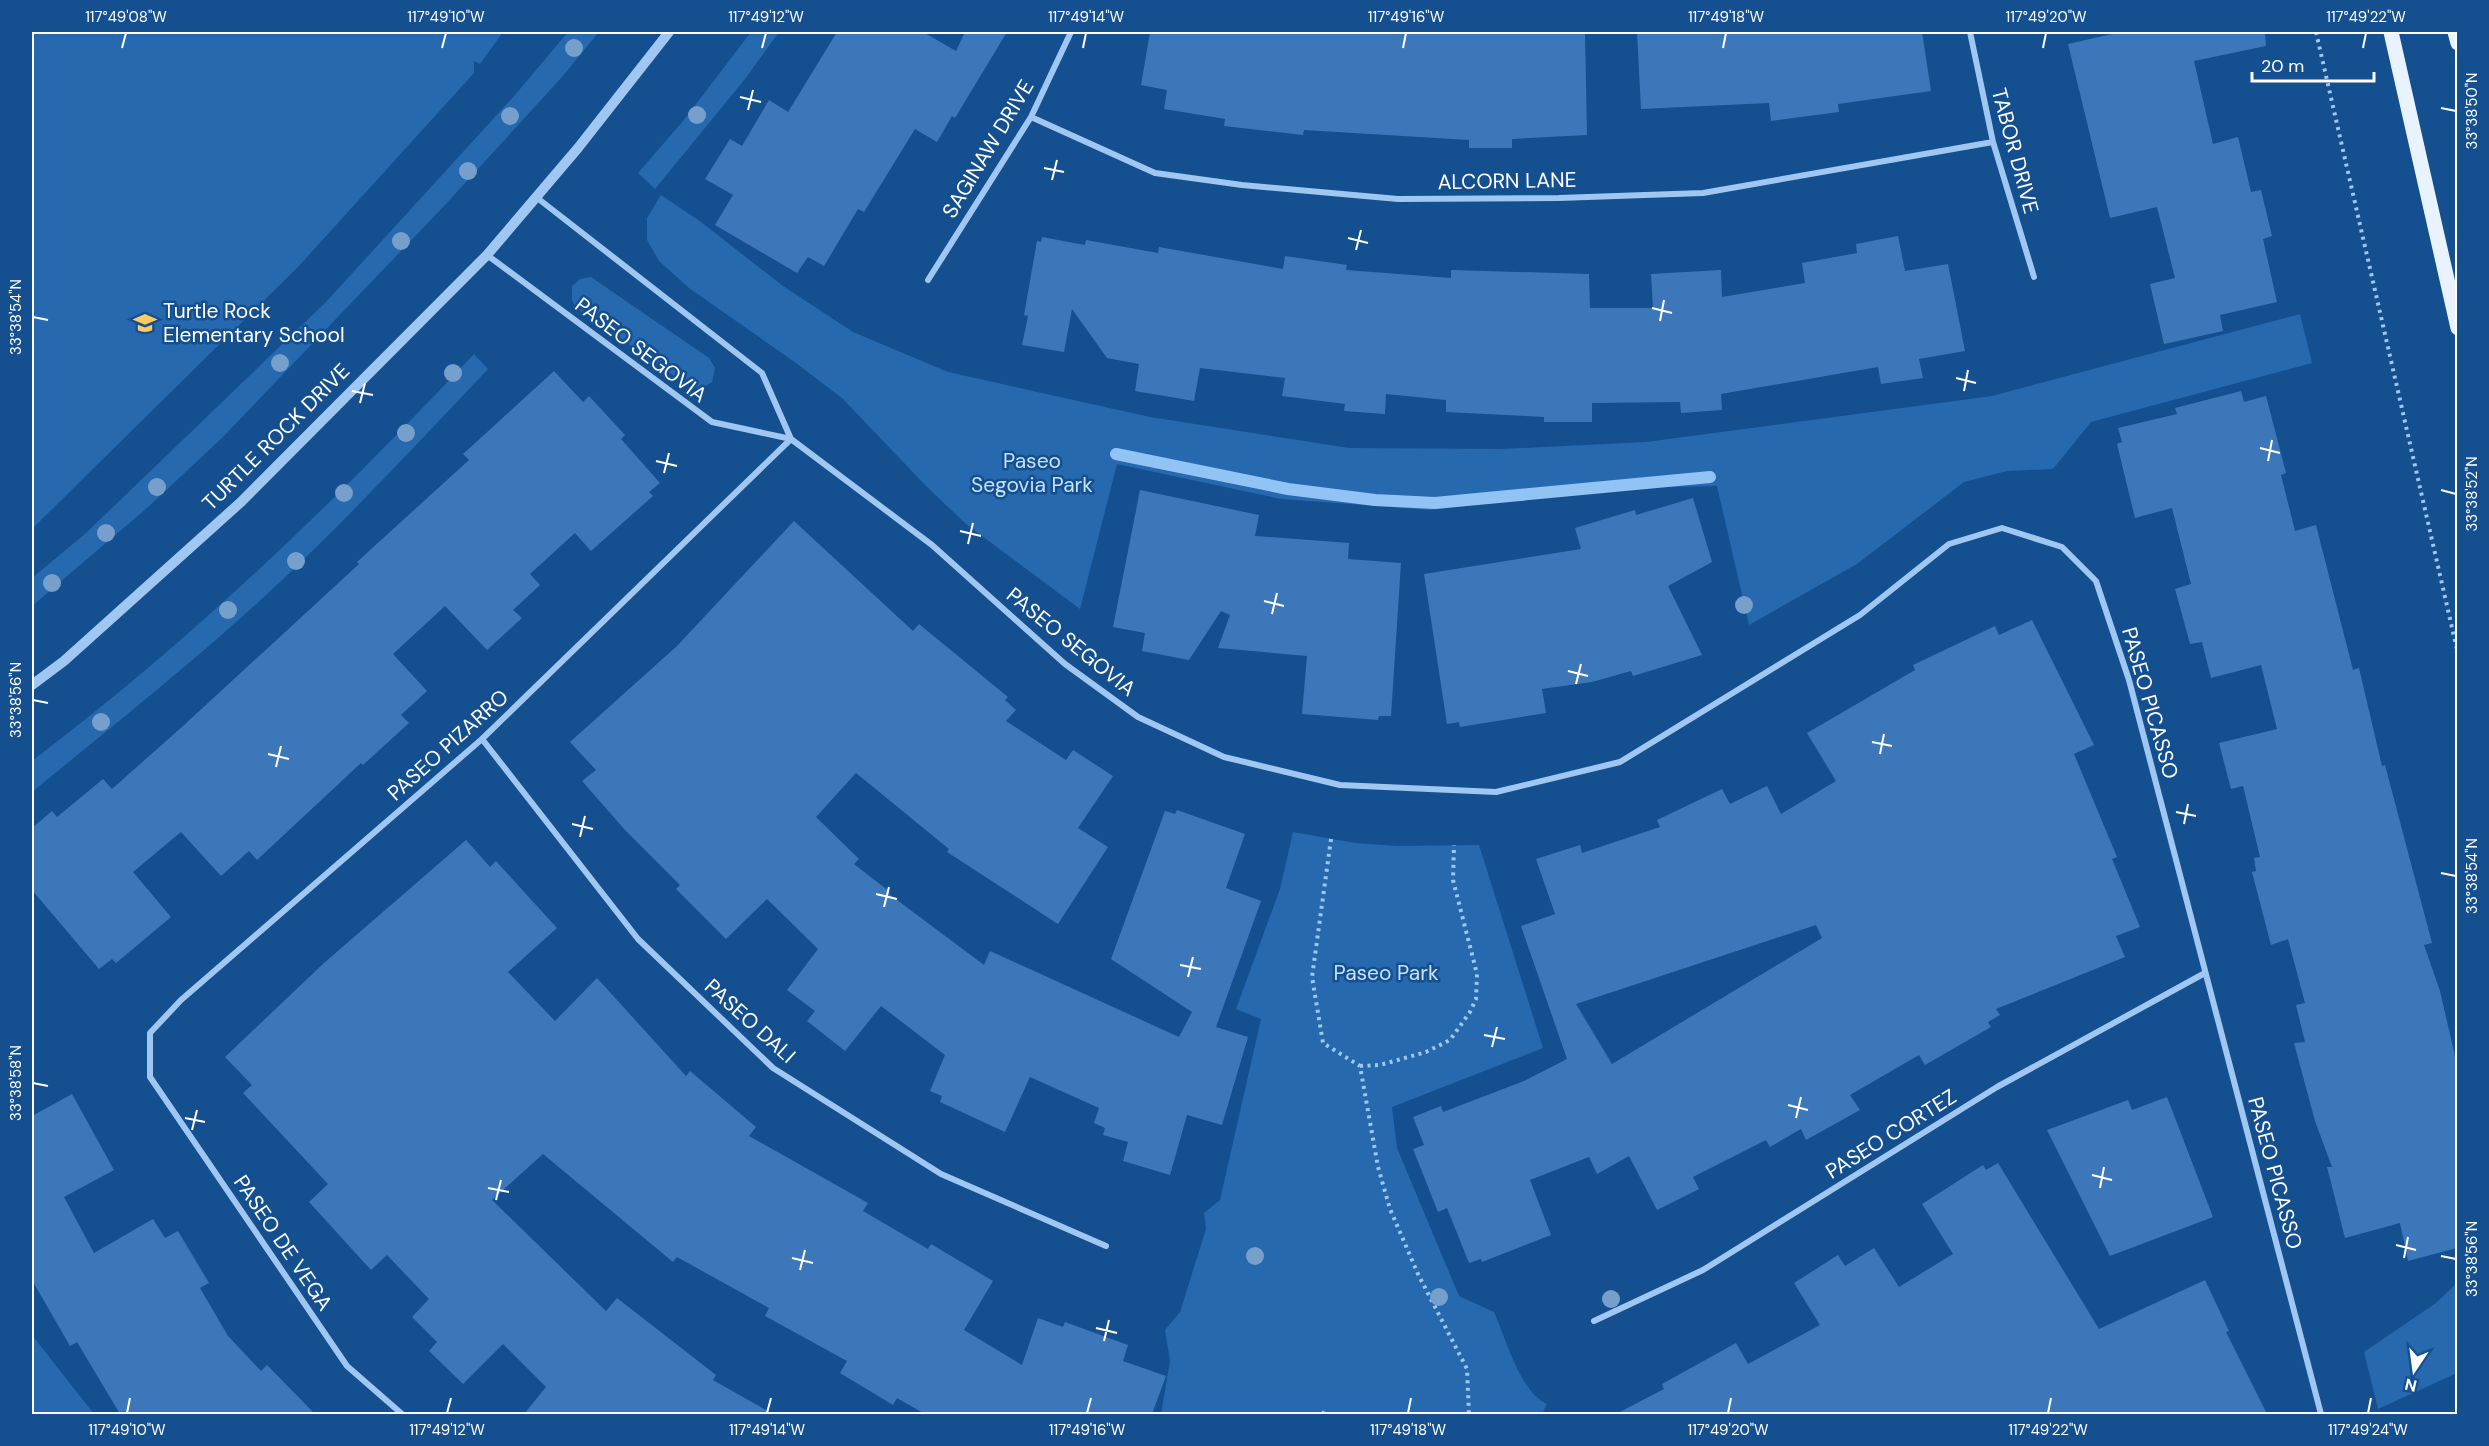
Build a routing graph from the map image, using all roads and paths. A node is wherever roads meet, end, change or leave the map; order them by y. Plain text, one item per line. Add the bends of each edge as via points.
1 (669, 32) edge
2 (1071, 32) edge
3 (1970, 32) edge
4 (2316, 32) edge
5 (2391, 32) edge
6 (2455, 32) edge
7 (2457, 43) edge
8 (1031, 117) junction
9 (1993, 142) junction
10 (536, 197) junction
11 (487, 255) junction
12 (2034, 277) dead end
13 (928, 280) dead end
14 (2457, 328) edge
15 (791, 439) junction
16 (2457, 654) edge
17 (32, 685) edge
18 (482, 740) junction
19 (1620, 762) joint
20 (1331, 839) dead end
21 (1454, 845) dead end
22 (2205, 973) junction
23 (1360, 1066) junction
24 (150, 1077) joint
25 (1106, 1246) dead end
26 (1594, 1321) dead end
27 (402, 1414) edge
28 (1469, 1414) edge
29 (2321, 1414) edge

1 - 10 street, TURTLE ROCK DRIVE
2 - 8 street, SAGINAW DRIVE
3 - 9 street, TABOR DRIVE
4 - 16 path
5 - 14 main road
6 - 7 main road
8 - 9 street, ALCORN LANE via 1155,173 1398,199 1703,193
8 - 13 street, SAGINAW DRIVE
9 - 12 street, TABOR DRIVE
10 - 11 street, TURTLE ROCK DRIVE
10 - 15 street, PASEO SEGOVIA via 762,373
11 - 15 street, PASEO SEGOVIA via 712,422
11 - 17 street, TURTLE ROCK DRIVE via 242,502
15 - 18 street, PASEO PIZARRO
15 - 19 street, PASEO SEGOVIA via 932,545 1065,664 1138,717 1224,757 1340,785 1496,792
18 - 24 street, PASEO PIZARRO via 181,1000 150,1034
18 - 25 street, PASEO DALI via 638,939 773,1068 941,1174
19 - 22 street, PASEO PICASSO via 1860,615 1949,544 2002,528 2062,547 2096,581 2129,680
20 - 23 path via 1312,977 1323,1042
21 - 23 path via 1453,880 1477,974 1476,999 1450,1040 1426,1052 1380,1065
22 - 26 street, PASEO CORTEZ via 1997,1087 1703,1270
22 - 29 street, PASEO PICASSO
23 - 28 path via 1378,1167 1390,1209 1467,1369
24 - 27 street, PASEO DE VEGA via 347,1366

